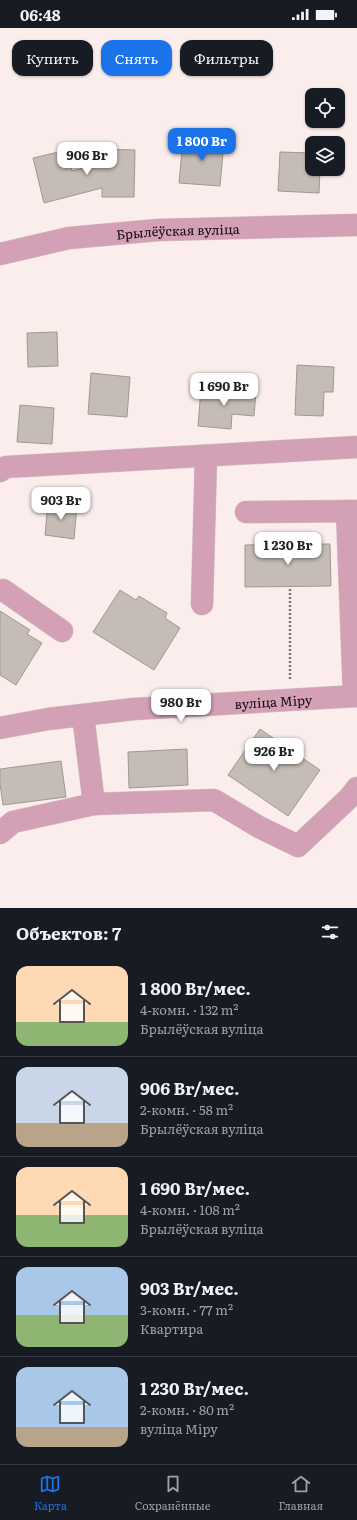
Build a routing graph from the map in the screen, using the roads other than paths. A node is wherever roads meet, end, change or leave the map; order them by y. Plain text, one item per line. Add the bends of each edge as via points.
1 (357, 225) edge
2 (0, 254) edge
3 (357, 447) edge
4 (206, 456) junction
5 (0, 471) edge
6 (352, 511) edge
7 (246, 512) dead end
8 (0, 591) edge
9 (202, 604) dead end
10 (62, 631) dead end
11 (355, 696) edge
12 (83, 715) junction
13 (0, 728) edge
14 (357, 788) edge
15 (94, 804) junction
16 (0, 833) edge

1 - 2 street, Брылёўская вуліца via 158,230 69,238
3 - 4 street
4 - 5 street via 6,467
4 - 9 street
6 - 7 street
6 - 11 street
8 - 10 street via 3,590
11 - 12 street, вуліца Міру via 134,709
12 - 13 street, вуліца Міру via 48,718
12 - 15 street
14 - 15 street via 298,846 214,800
15 - 16 street via 13,822

